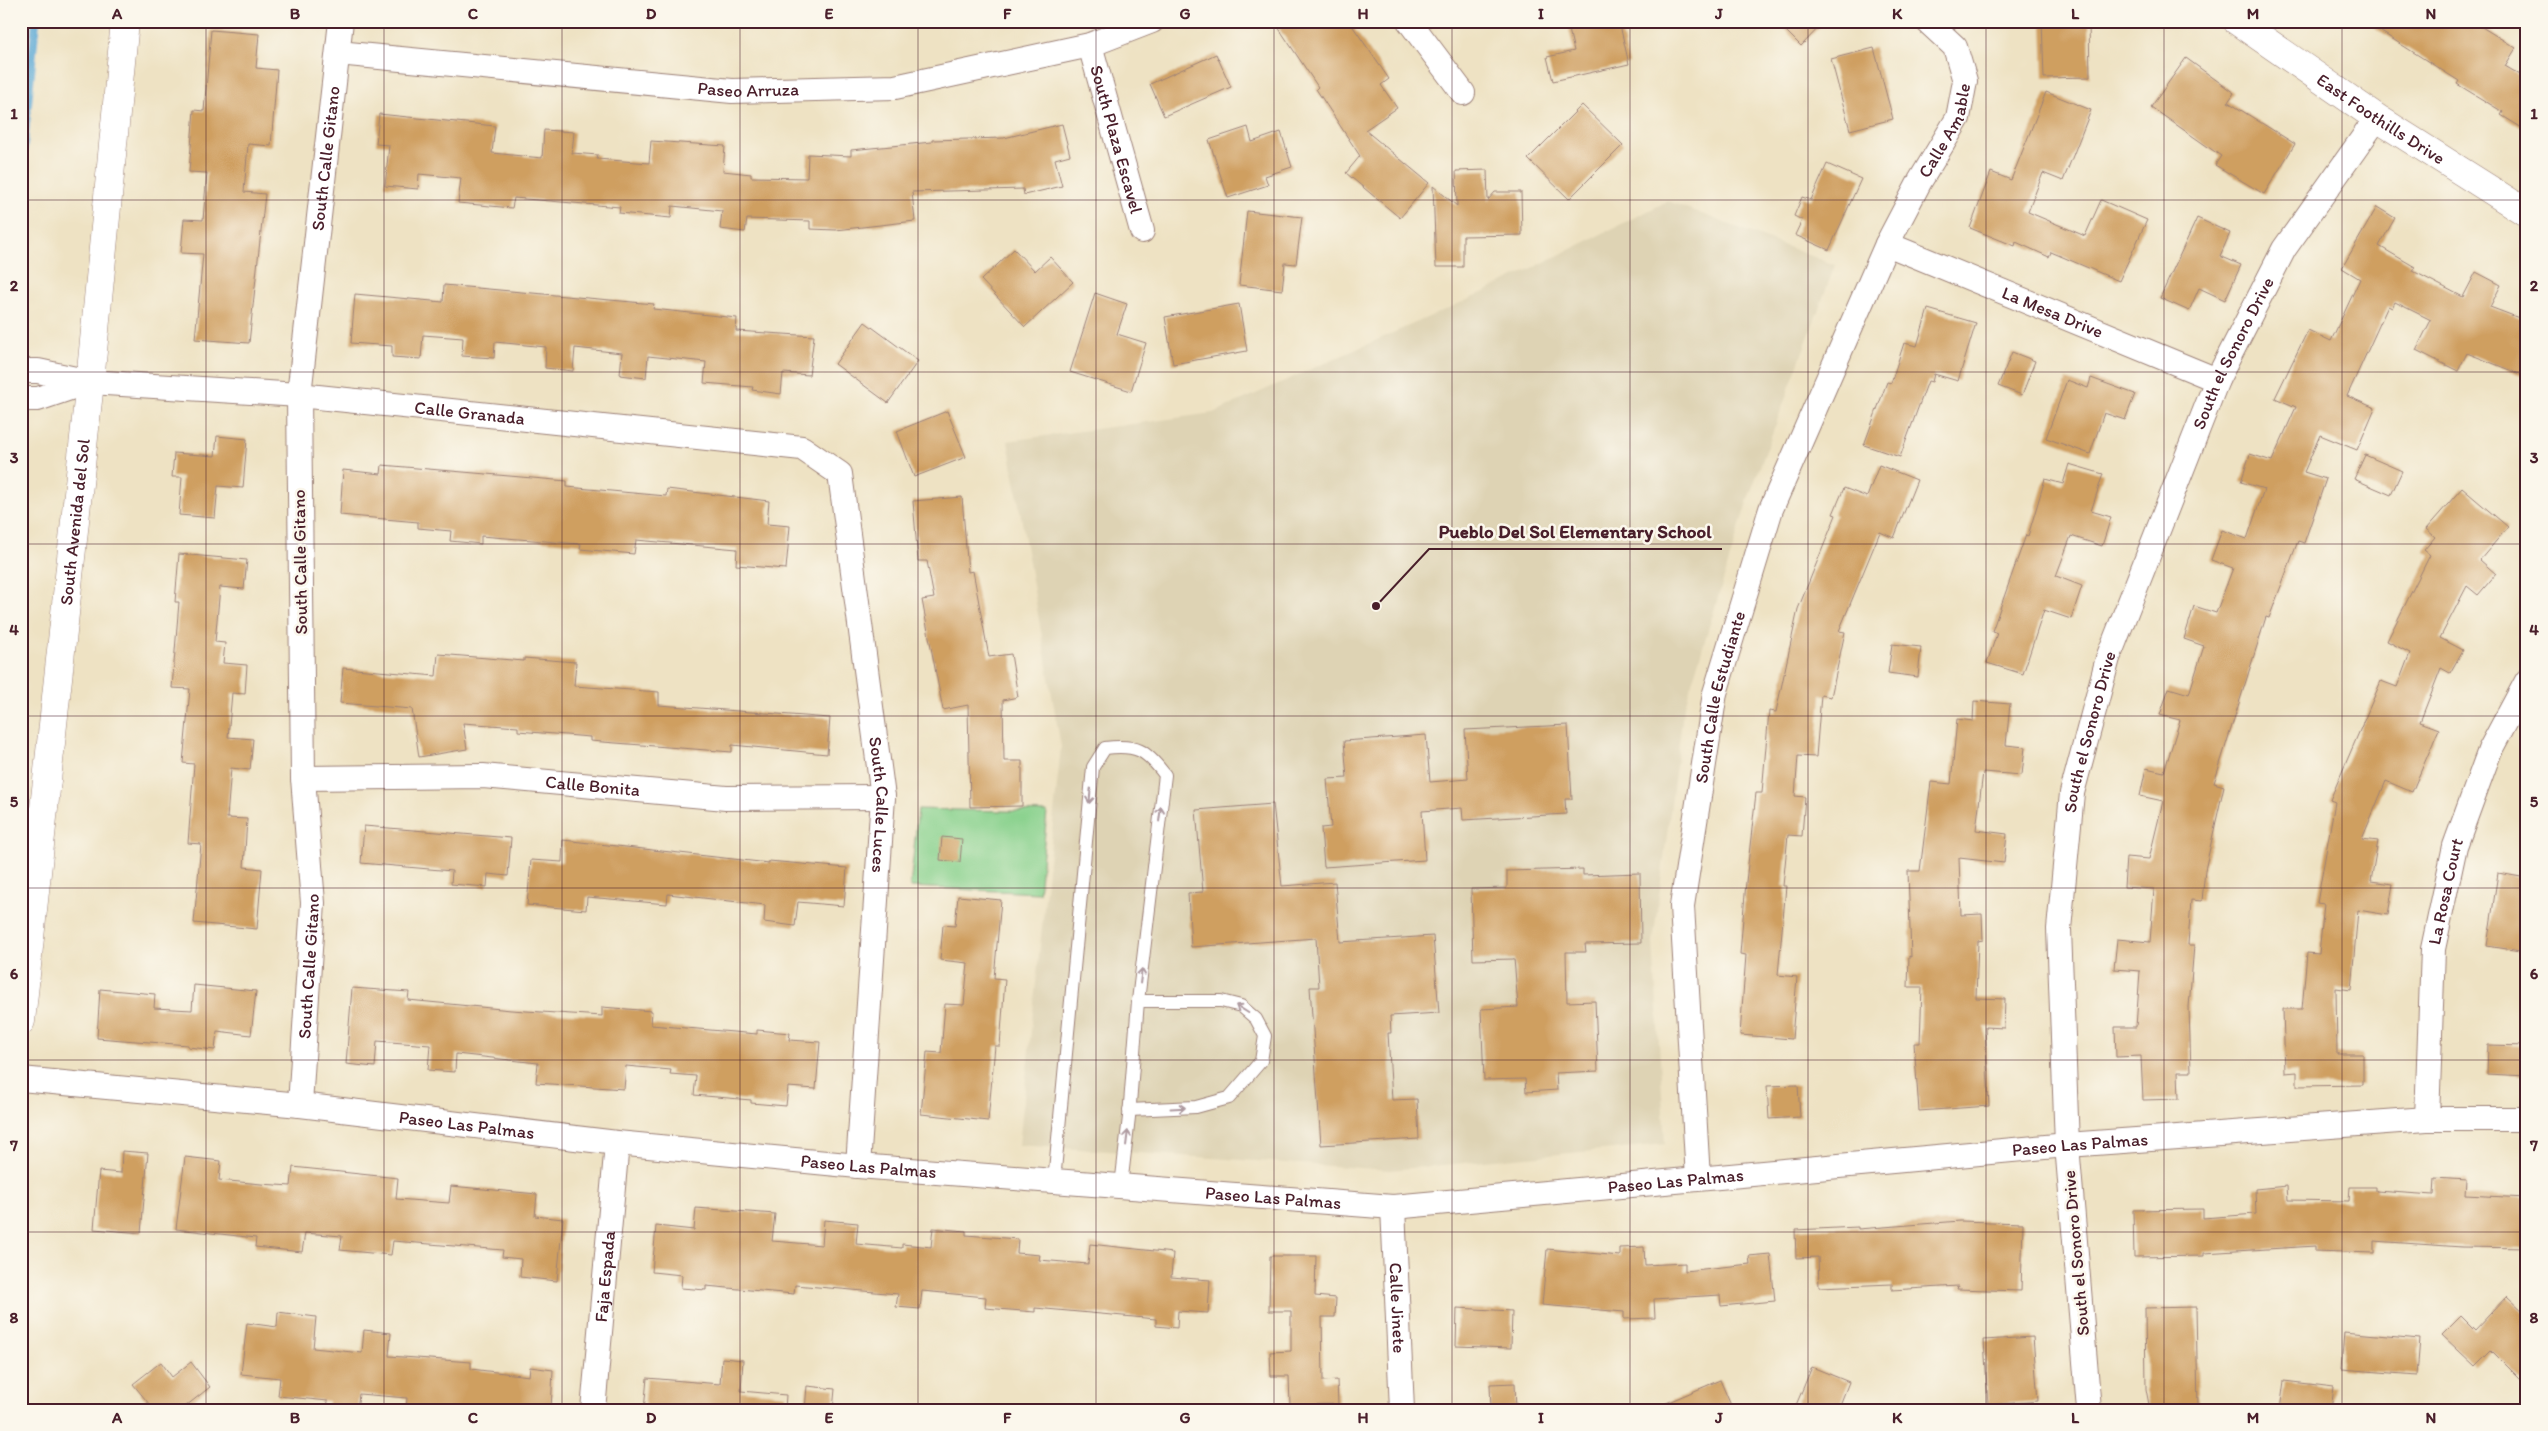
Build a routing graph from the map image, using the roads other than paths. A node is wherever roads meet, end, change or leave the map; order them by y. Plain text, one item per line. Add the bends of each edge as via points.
1 (125, 21) edge
2 (341, 21) edge
3 (1152, 21) edge
4 (1409, 21) edge
5 (1927, 21) edge
6 (2237, 21) edge
7 (1090, 45) junction
8 (338, 53) junction
9 (1463, 93) dead end
10 (2377, 118) junction
11 (2527, 213) edge
12 (1142, 231) dead end
13 (1887, 244) junction
14 (21, 371) edge
15 (2217, 380) junction
16 (90, 382) junction
17 (299, 395) junction
18 (21, 399) edge
19 (840, 474) joint
20 (2527, 681) edge
21 (303, 778) junction
22 (883, 797) junction
23 (1138, 1001) junction
24 (21, 1021) edge
25 (21, 1079) edge
26 (300, 1105) junction
27 (1129, 1110) junction
28 (2427, 1119) junction
29 (2527, 1119) edge
30 (617, 1143) junction
31 (2067, 1145) junction
32 (858, 1166) junction
33 (1698, 1178) junction
34 (1054, 1181) junction
35 (1121, 1186) junction
36 (1393, 1207) junction
37 (593, 1410) edge
38 (1402, 1410) edge
39 (2089, 1410) edge

1 - 16 street, South Avenida del Sol
2 - 8 street, South Calle Gitano
3 - 7 street, Paseo Arruza
4 - 9 street
5 - 13 street, Calle Amable via 1955,47 1965,81 1958,118
6 - 10 street, East Foothills Drive
7 - 8 street, Paseo Arruza via 895,87 732,91
7 - 12 street, South Plaza Escavel
8 - 17 street, South Calle Gitano
10 - 11 street, East Foothills Drive
10 - 15 street, South el Sonoro Drive via 2284,249
13 - 15 street, La Mesa Drive
13 - 33 street, South Calle Estudiante via 1771,509 1715,693 1682,906
14 - 16 street, Calle Granada via 38,371
15 - 31 street, South el Sonoro Drive via 2108,658 2072,794 2059,929
16 - 17 street, Calle Granada
16 - 18 street, Calle Granada via 38,400
16 - 24 street, South Avenida del Sol
17 - 19 street, Calle Granada via 802,448
17 - 21 street, South Calle Gitano
19 - 22 street, South Calle Luces
20 - 28 street, La Rosa Court via 2490,750 2455,846 2433,950
21 - 22 street, Calle Bonita via 483,776 726,798
21 - 26 street, South Calle Gitano via 313,903
22 - 32 street, South Calle Luces
23 - 27 lane
27 -> 23 lane via 1196,1107 1229,1098 1260,1061 1264,1036 1256,1019 1241,1006 1221,1001
23 -> 34 lane via 1165,775 1153,758 1139,749 1125,746 1106,748 1093,767
25 - 26 street, Paseo Las Palmas
26 - 30 street, Paseo Las Palmas
35 -> 27 lane
28 - 29 street, Paseo Las Palmas
28 - 31 street, Paseo Las Palmas
30 - 32 street, Paseo Las Palmas
30 - 37 street, Faja Espada
31 - 33 street, Paseo Las Palmas
31 - 39 street, South el Sonoro Drive
32 - 34 street, Paseo Las Palmas
33 - 36 street, Paseo Las Palmas
34 - 35 street, Paseo Las Palmas
35 - 36 street, Paseo Las Palmas
36 - 38 street, Calle Jinete

